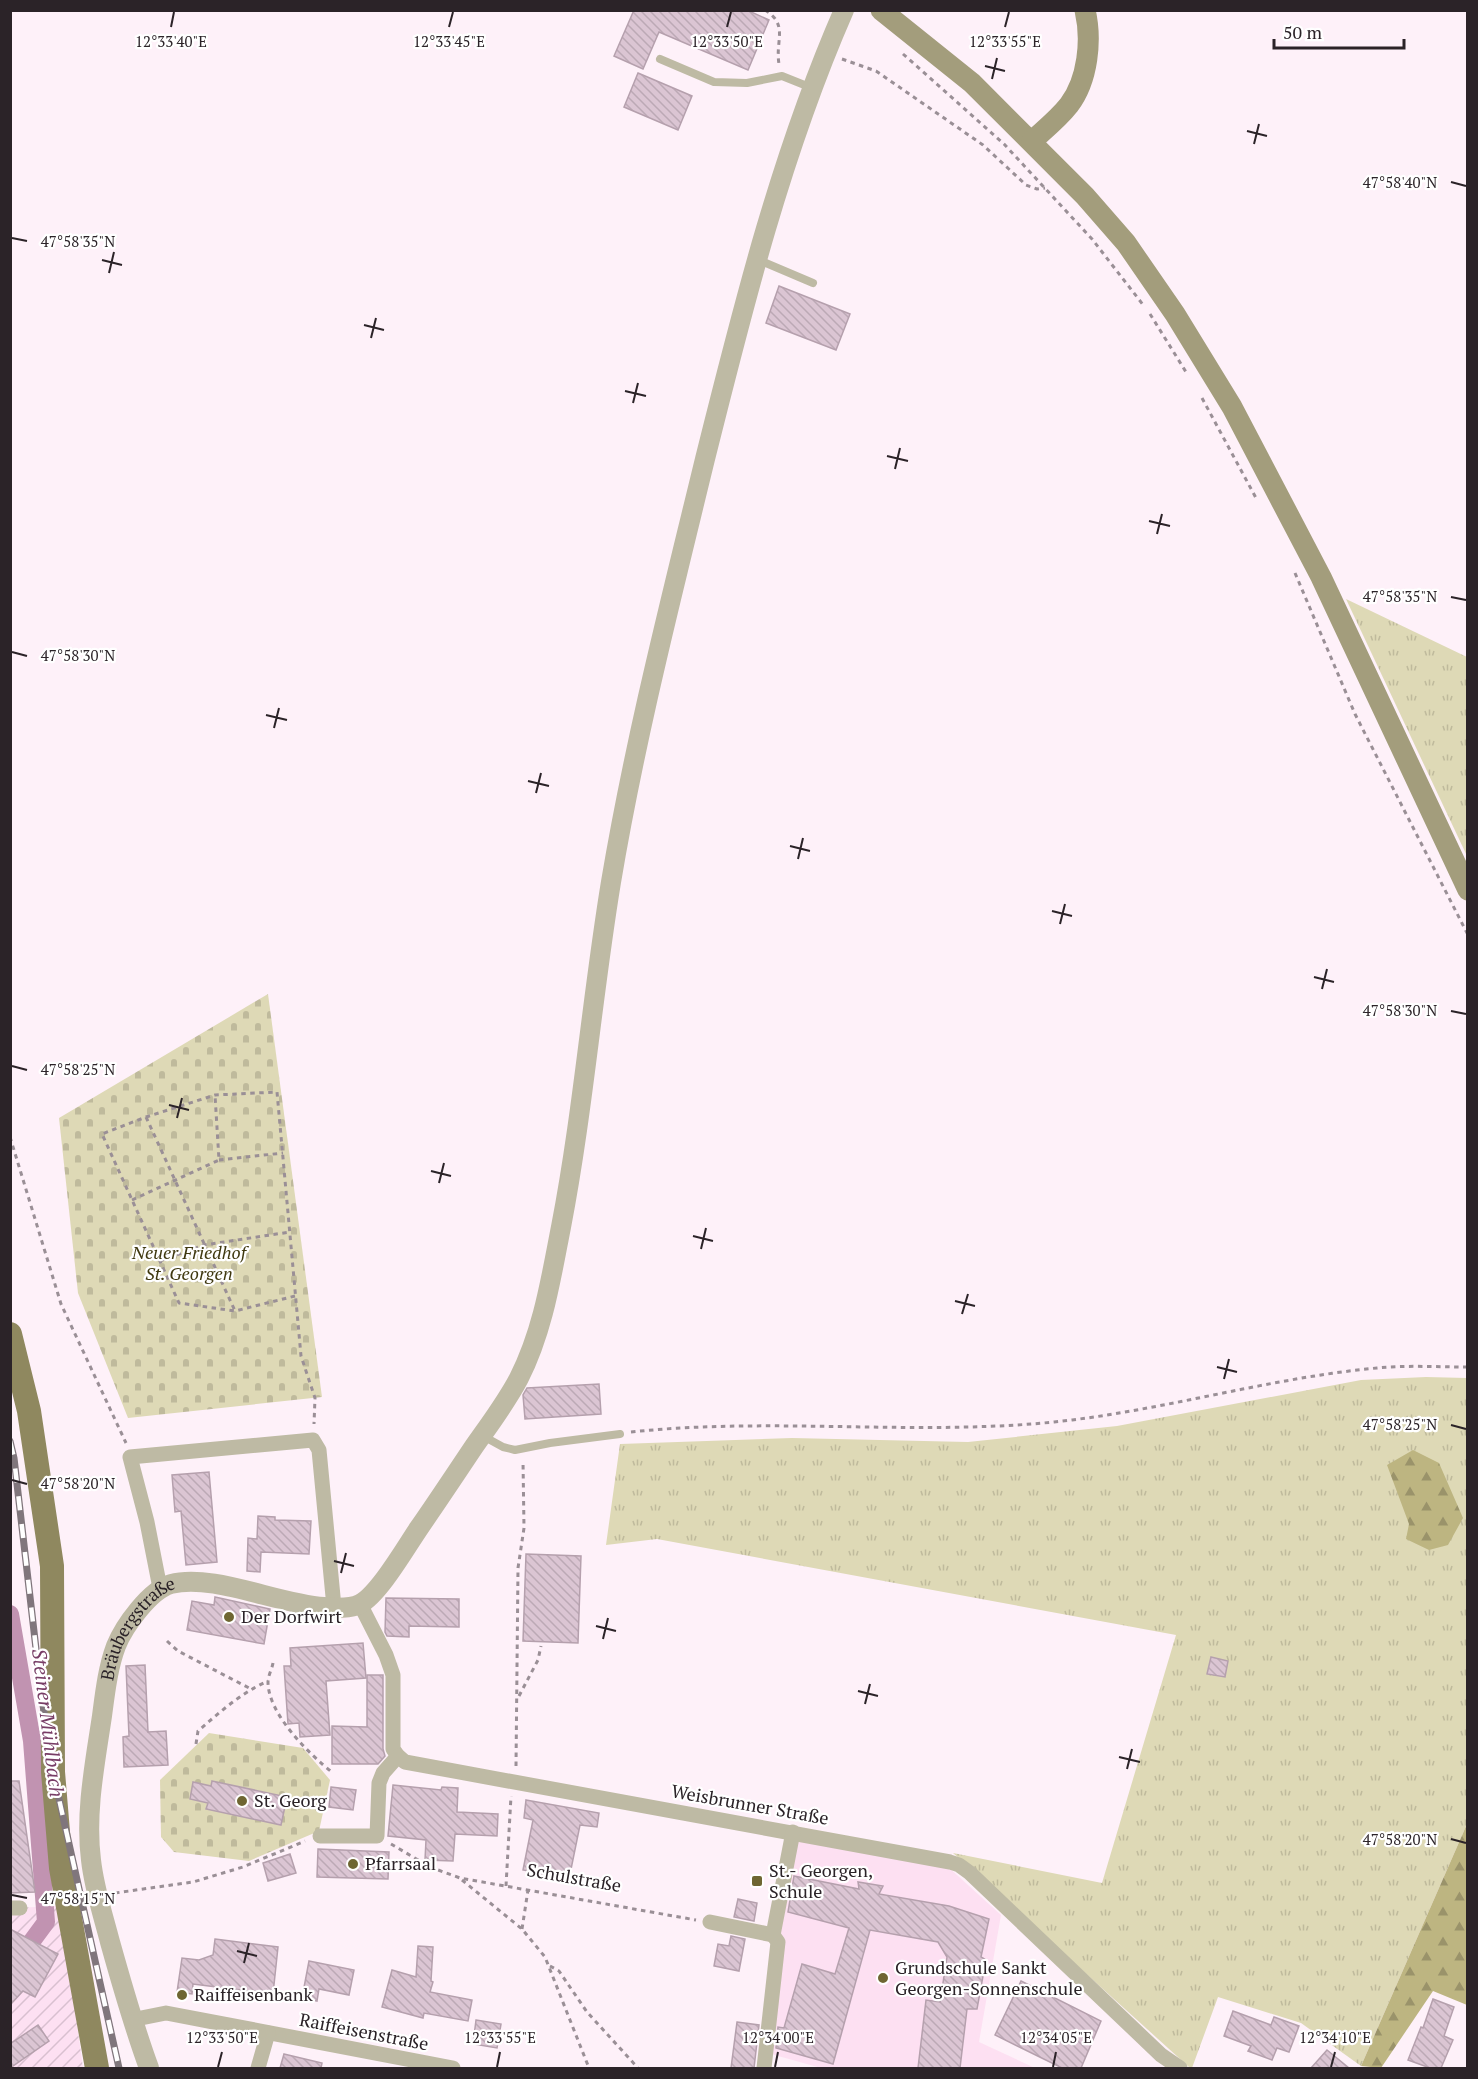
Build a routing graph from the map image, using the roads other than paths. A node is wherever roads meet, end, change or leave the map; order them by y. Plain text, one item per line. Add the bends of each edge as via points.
1 (844, 10) edge
2 (881, 10) edge
3 (1085, 10) edge
4 (660, 58) dead end
5 (813, 88) junction
6 (1032, 141) junction
7 (756, 260) junction
8 (813, 283) dead end
9 (1467, 890) edge
10 (10, 1334) edge
11 (620, 1434) road end
12 (482, 1435) junction
13 (160, 1588) junction
14 (360, 1604) junction
15 (334, 1607) junction
16 (398, 1756) junction
17 (793, 1832) junction
18 (320, 1836) road end
19 (710, 1922) road end
20 (773, 1935) junction
21 (131, 2020) junction
22 (268, 2033) junction
23 (97, 2068) edge
24 (149, 2068) edge
25 (258, 2068) edge
26 (453, 2068) edge
27 (764, 2068) edge
28 (1180, 2068) edge

1 - 5 street
2 - 6 main road via 972,83
3 - 6 main road via 1088,41 1077,92
4 - 5 lane via 714,82 747,83 782,76
5 - 7 street
6 - 9 main road via 1126,243 1232,407 1321,577
7 - 8 lane
7 - 12 street via 684,545 628,790 603,933 573,1161 550,1284 534,1341 517,1382
10 - 23 main road via 29,1411 52,1566 53,1772 61,1868
11 - 12 lane via 522,1450 503,1447
12 - 14 street via 377,1588
13 - 15 street, Bräubergstraße via 179,1582 216,1584 290,1603
13 - 15 street via 130,1457 312,1440 319,1450
13 - 21 street, Bräubergstraße via 134,1616 115,1649 98,1747 89,1837 98,1896
14 - 15 street, Bräubergstraße
14 - 16 street via 393,1675 393,1749
16 - 17 street, Weisbrunner Straße via 418,1766
16 - 18 street via 379,1783 377,1836
17 - 20 street
17 - 28 street, Weisbrunner Straße via 959,1865 1161,2055
19 - 20 street
20 - 27 street via 778,1942
21 - 22 street, Raiffeisenstraße via 166,2013
21 - 24 street, Bräubergstraße
22 - 25 street
22 - 26 street, Raiffeisenstraße

